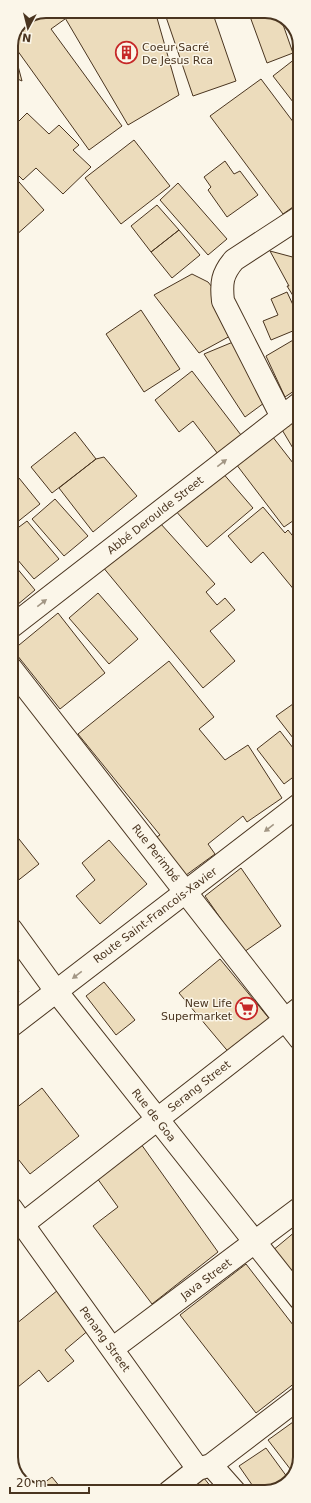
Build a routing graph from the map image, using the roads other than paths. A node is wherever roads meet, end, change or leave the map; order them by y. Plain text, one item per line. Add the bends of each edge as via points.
1 (293, 222) edge
2 (293, 408) edge
3 (282, 417) junction
4 (18, 622) edge
5 (18, 677) edge
6 (293, 809) edge
7 (186, 892) junction
8 (18, 939) edge
9 (56, 991) junction
10 (292, 1013) edge
11 (18, 1021) edge
12 (157, 1119) junction
13 (293, 1213) edge
14 (18, 1215) edge
15 (18, 1217) edge
16 (256, 1242) junction
17 (293, 1290) edge
18 (112, 1349) junction
19 (293, 1402) edge
20 (205, 1467) junction
21 (179, 1485) edge
22 (227, 1485) edge

1 - 3 street via 234,260 227,269 222,285 223,301
2 - 3 street, Abbé Deroulde Street
4 -> 3 street, Abbé Deroulde Street
5 - 7 street, Rue Perimbé
6 -> 7 street, Route Saint-Francois-Xavier
7 -> 9 street, Route Saint-Francois-Xavier
7 - 10 street, Rue Perimbé
8 - 9 street, Rue de Goa
9 - 11 street, Route Saint-Francois-Xavier
9 - 12 street, Rue de Goa
10 - 12 street, Serang Street
12 - 14 street, Serang Street
12 - 16 street, Rue de Goa
13 - 16 street, Java Street
15 - 18 street, Penang Street
16 - 17 street, Rue de Goa
16 - 18 street, Java Street
18 - 20 street, Penang Street
19 - 20 street
20 - 21 street
20 - 22 street, Penang Street

